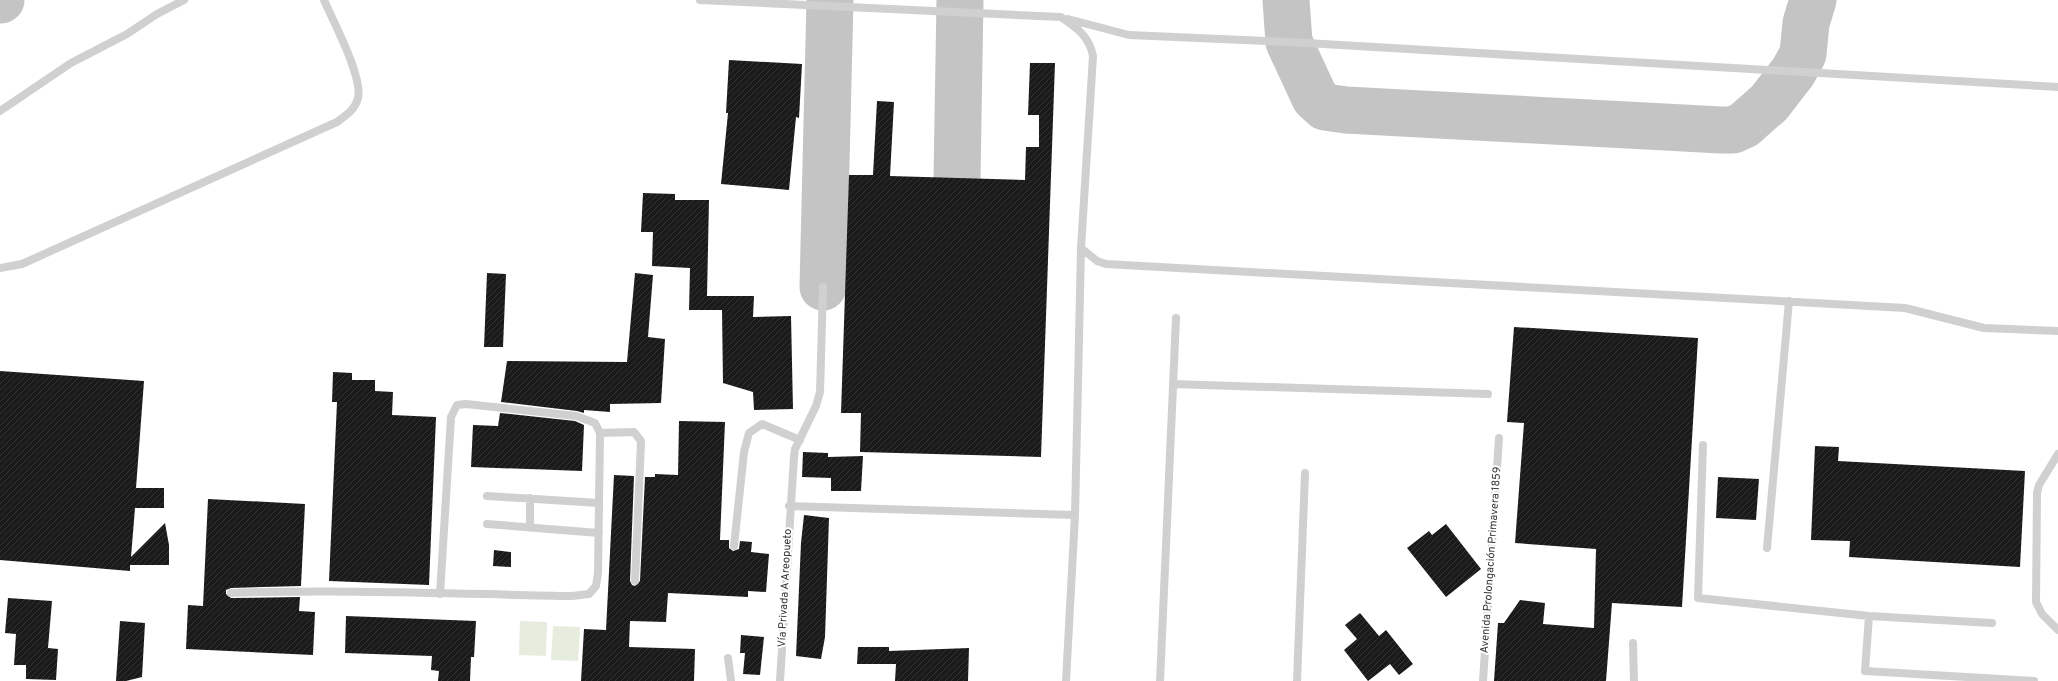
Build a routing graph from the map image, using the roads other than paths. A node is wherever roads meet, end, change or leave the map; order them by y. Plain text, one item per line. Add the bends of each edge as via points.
1 (184, 0) edge
2 (324, 0) edge
3 (700, 0) edge
4 (1061, 17) junction
5 (2058, 87) edge
6 (0, 111) edge
7 (1081, 248) junction
8 (0, 268) edge
9 (822, 287) dead end
10 (1789, 301) junction
11 (1176, 318) dead end
12 (2058, 331) edge
13 (1173, 384) junction
14 (1488, 394) dead end
15 (600, 433) junction
16 (1499, 438) dead end
17 (800, 440) junction
18 (1703, 444) dead end
19 (2058, 454) edge
20 (1305, 473) dead end
21 (487, 496) dead end
22 (530, 498) junction
23 (599, 503) junction
24 (789, 506) junction
25 (1075, 515) junction
26 (487, 524) dead end
27 (530, 528) junction
28 (599, 533) junction
29 (734, 546) dead end
30 (1767, 548) dead end
31 (635, 581) dead end
32 (231, 593) dead end
33 (440, 594) junction
34 (1869, 616) junction
35 (1992, 623) dead end
36 (2058, 630) edge
37 (1633, 643) dead end
38 (728, 658) dead end
39 (731, 681) edge
40 (780, 681) edge
41 (1066, 681) edge
42 (1160, 681) edge
43 (1297, 681) edge
44 (1483, 681) edge
45 (1634, 681) edge
46 (2034, 681) edge

1 - 6 lane via 71,64
2 - 8 lane via 356,76 358,97 353,111 337,122 22,264
3 - 4 lane
4 - 5 lane via 1129,35
4 - 7 lane via 1084,35 1093,56
7 - 10 lane via 1097,261 1106,264
7 - 25 lane
9 - 17 lane, Vía Privada A Areopueto via 820,392 809,424
10 - 12 lane via 1906,308 1984,328
10 - 30 lane
11 - 13 lane
13 - 14 lane
13 - 42 lane
15 - 23 lane
15 - 31 lane via 634,432 641,440
15 - 33 lane via 595,423 576,416 466,404 457,406 452,417
16 - 44 lane, Avenida Prolongación Primavera 1859
17 - 24 lane, Vía Privada A Areopueto via 794,457
17 - 29 lane via 762,424 749,433 744,452
18 - 34 lane via 1698,598
19 - 36 lane via 2039,485 2037,493 2036,602 2042,614
20 - 43 lane
21 - 22 lane
22 - 23 lane
22 - 27 lane
23 - 28 lane
24 - 25 lane
24 - 40 lane, Vía Privada A Areopueto
25 - 41 lane
26 - 27 lane
27 - 28 lane
28 - 33 lane via 596,586 589,594
32 - 33 lane via 413,590
34 - 35 lane
34 - 46 lane via 1865,671
37 - 45 lane
38 - 39 lane

